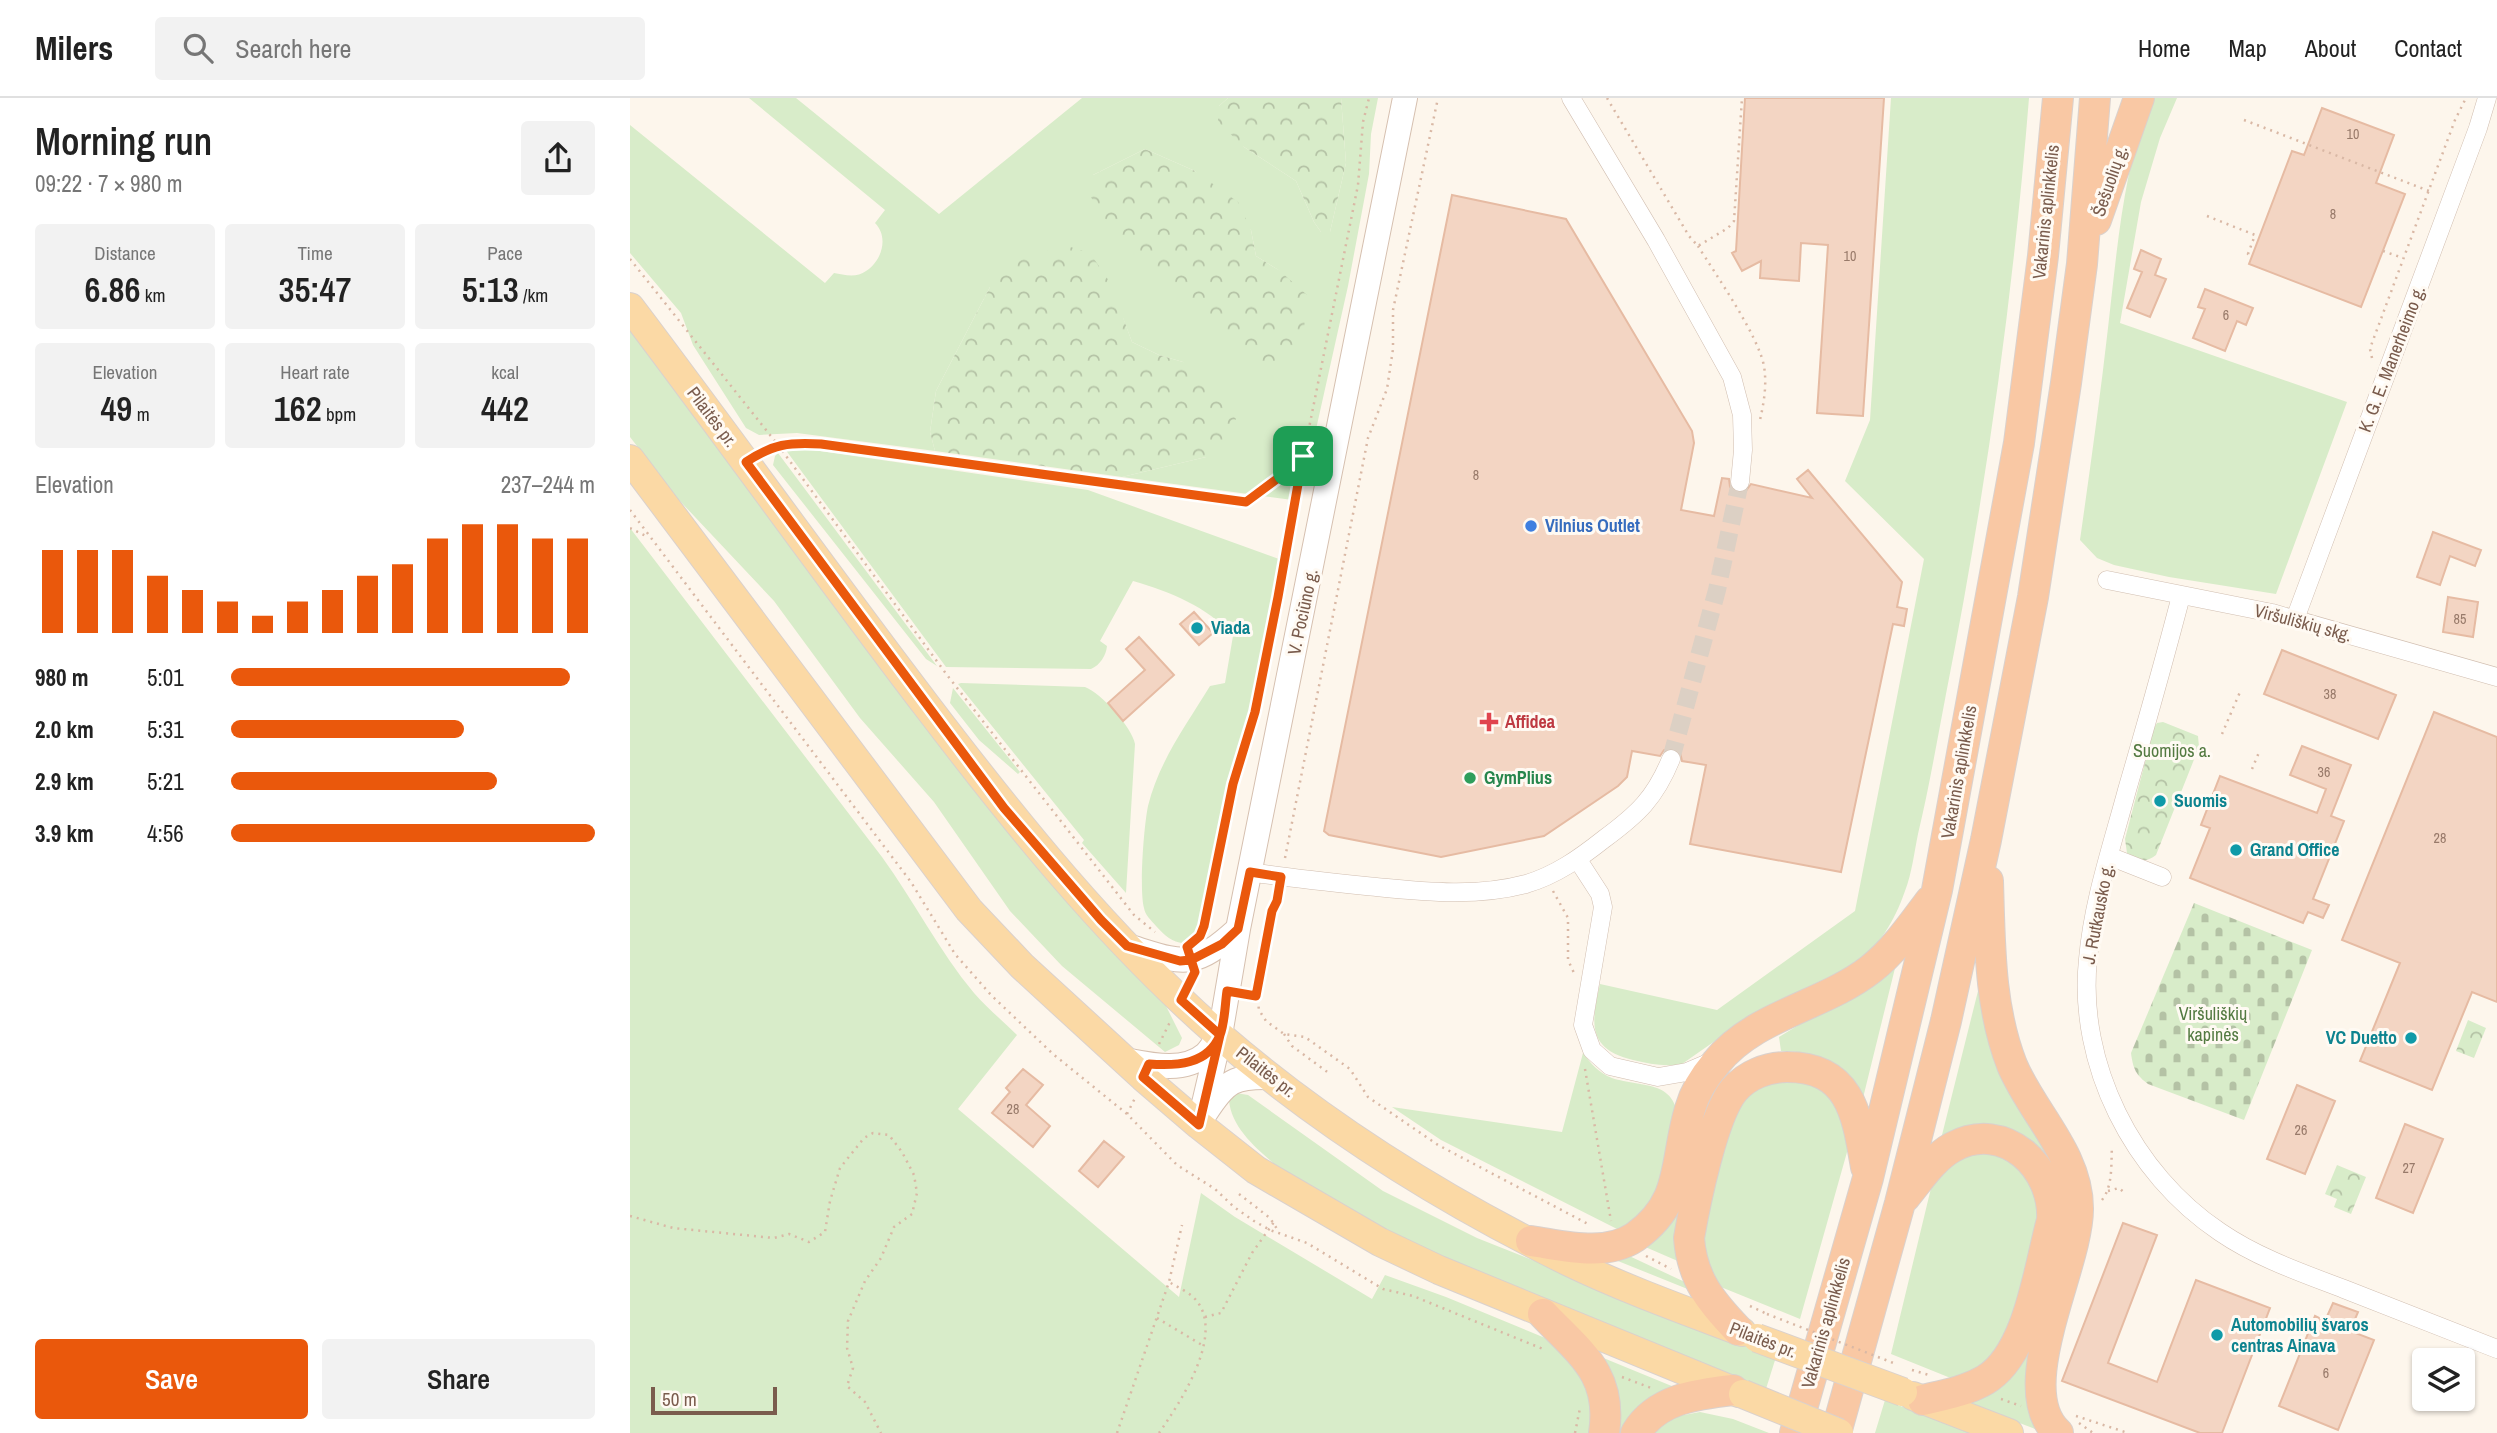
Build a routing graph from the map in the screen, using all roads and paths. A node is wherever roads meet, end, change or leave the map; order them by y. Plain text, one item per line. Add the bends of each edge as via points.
1 (1369, 98) edge
2 (1405, 98) edge
3 (1438, 98) edge
4 (1571, 98) edge
5 (1607, 98) edge
6 (1742, 98) edge
7 (2058, 98) edge
8 (2095, 98) edge
9 (2139, 98) edge
10 (2466, 98) edge
11 (2487, 98) edge
12 (2244, 120) dead end
13 (2429, 191) junction
14 (2207, 216) dead end
15 (1698, 246) junction
16 (2383, 251) dead end
17 (2252, 255) dead end
18 (2403, 258) junction
19 (630, 259) edge
20 (2081, 264) junction
21 (630, 307) edge
22 (2373, 362) dead end
23 (1759, 425) dead end
24 (778, 445) junction
25 (1303, 456) junction
26 (630, 459) edge
27 (746, 462) junction
28 (1740, 482) tunnel mouth
29 (630, 510) edge
30 (630, 528) edge
31 (651, 539) junction
32 (2107, 580) dead end
33 (2181, 596) junction
34 (2295, 620) junction
35 (2497, 677) edge
36 (2240, 692) dead end
37 (2222, 734) dead end
38 (2260, 750) dead end
39 (1671, 759) tunnel mouth
40 (2252, 769) dead end
41 (1986, 841) junction
42 (2109, 856) junction
43 (1578, 860) junction
44 (1250, 872) junction
45 (1281, 877) junction
46 (2162, 877) dead end
47 (1937, 890) junction
48 (1238, 929) junction
49 (1159, 936) dead end
50 (1127, 946) junction
51 (955, 954) dead end
52 (1191, 960) junction
53 (1227, 991) junction
54 (1256, 996) junction
55 (1181, 1000) junction
56 (1284, 1034) junction
57 (1220, 1035) junction
58 (1720, 1058) junction
59 (1139, 1067) junction
60 (1330, 1074) dead end
61 (1271, 1077) junction
62 (1658, 1077) junction
63 (1127, 1114) dead end
64 (1687, 1118) junction
65 (1199, 1125) junction
66 (2112, 1146) dead end
67 (1868, 1178) junction
68 (2107, 1191) junction
69 (1239, 1194) dead end
70 (2126, 1194) dead end
71 (1607, 1198) dead end
72 (2101, 1201) dead end
73 (1900, 1203) junction
74 (630, 1216) edge
75 (1274, 1222) junction
76 (1182, 1225) dead end
77 (1279, 1232) dead end
78 (1618, 1234) junction
79 (1531, 1241) junction
80 (1169, 1282) junction
81 (1700, 1284) junction
82 (1543, 1314) junction
83 (1205, 1317) junction
84 (1157, 1318) junction
85 (1754, 1327) junction
86 (1203, 1346) junction
87 (2497, 1349) edge
88 (1594, 1368) junction
89 (1909, 1386) junction
90 (1661, 1392) dead end
91 (1738, 1392) junction
92 (1581, 1400) dead end
93 (2063, 1424) edge
94 (881, 1433) edge
95 (1117, 1433) edge
96 (1159, 1433) edge
97 (1575, 1433) edge
98 (1604, 1433) edge
99 (1636, 1433) edge
100 (1795, 1433) edge
101 (1838, 1433) edge
102 (2009, 1433) edge
103 (2128, 1433) edge

1 - 25 path via 1358,185
2 - 44 main road, V. Pociūno g.
3 - 45 path via 1393,310 1387,389 1368,438
4 - 28 street via 1725,360 1742,415
5 - 15 path
6 - 15 path via 1734,221
7 - 47 highway, Vakarinis aplinkkelis via 2019,443
8 - 20 highway
9 - 20 highway, Šešuolių g.
10 - 13 path
11 - 34 street, K. G. E. Manerheimo g.
12 - 13 path
13 - 18 path
14 - 17 path via 2255,235 2248,254
15 - 23 path via 1763,363 1766,396
16 - 18 path
18 - 22 path via 2370,349
19 - 24 path
20 - 41 highway via 2039,563
21 - 27 main road, Pilaitės pr.
24 - 25 path via 821,444 1246,502
24 - 27 path
24 - 49 path via 956,686 1134,915
25 - 52 path via 1255,712 1233,784 1204,926 1187,947
26 - 59 main road via 969,910 1022,966
27 - 50 main road, Pilaitės pr. via 1004,808
29 - 31 path
30 - 31 path
31 - 51 path via 911,882
32 - 33 street, Viršuliškių skg.
33 - 34 street, Viršuliškių skg.
33 - 42 street, J. Rutkausko g.
34 - 35 street, Viršuliškių skg.
36 - 37 path
38 - 40 path
39 - 43 street via 1648,803
41 - 73 highway
41 - 93 highway via 1991,971 2000,1029 2013,1067 2074,1176 2077,1190 2077,1228 2040,1376 2052,1427
42 - 46 street
42 - 87 street, J. Rutkausko g. via 2091,928 2086,990 2089,1020 2111,1100 2142,1157 2186,1205 2249,1250
43 - 45 street via 1546,877 1490,891 1423,891
43 - 62 street via 1603,907 1584,1011 1586,1037 1592,1050 1610,1066
44 - 45 street
44 - 48 main road, V. Pociūno g.
45 - 54 path
47 - 58 highway via 1899,943 1870,970 1764,1026
47 - 67 highway, Vakarinis aplinkkelis
48 - 52 main road via 1222,944
48 - 53 main road, V. Pociūno g.
50 - 52 main road
50 - 55 main road, Pilaitės pr.
53 - 54 path
53 - 57 main road, V. Pociūno g.
54 - 56 path via 1266,1021
55 - 57 main road, Pilaitės pr.
55 - 59 path
56 - 60 path via 1292,1046
56 - 78 path via 1305,1037 1350,1069 1368,1097 1438,1145
57 - 59 main road via 1206,1054 1188,1064
57 - 61 main road, Pilaitės pr.
57 - 65 main road, V. Pociūno g.
58 - 62 street
58 - 64 highway via 1697,1090
59 - 63 path
59 - 65 main road
61 - 65 main road via 1245,1076 1231,1081
61 - 79 main road, Pilaitės pr. via 1440,1193
62 - 64 street via 1679,1093
64 - 78 highway via 1671,1196 1662,1212 1649,1226
65 - 82 main road via 1256,1170 1380,1242
66 - 68 path
67 - 81 highway via 1858,1121 1844,1091 1826,1074 1807,1067 1782,1067 1748,1077 1724,1106 1692,1222 1690,1256
67 - 100 highway, Vakarinis aplinkkelis
68 - 70 path via 2119,1188
68 - 72 path
69 - 75 path
71 - 78 path
73 - 89 highway via 1954,1146 1993,1140 2008,1144 2036,1164 2053,1205 2023,1332 2009,1359 1984,1381 1952,1394
73 - 101 highway
74 - 94 path via 673,1228 774,1238 789,1234 809,1242 825,1232 840,1168 864,1138 873,1133 889,1135 914,1175 917,1193 912,1214 894,1227 865,1281 848,1321 847,1348 853,1368 847,1386 864,1402
75 - 77 path
75 - 83 path via 1221,1313
76 - 80 path
78 - 79 highway via 1602,1248
78 - 81 path
79 - 85 main road, Pilaitės pr. via 1600,1275
80 - 83 path via 1196,1300
80 - 84 path
81 - 85 highway via 1719,1310
82 - 88 highway
82 - 91 main road
83 - 86 path
84 - 86 path
84 - 95 path
85 - 89 main road, Pilaitės pr., bridge
85 - 89 path, bridge
86 - 96 path via 1183,1399
88 - 90 path
88 - 98 highway via 1605,1401
89 - 102 main road, Pilaitės pr.
91 - 99 highway via 1695,1395 1667,1405
91 - 101 main road, bridge
92 - 97 path
93 - 103 path

